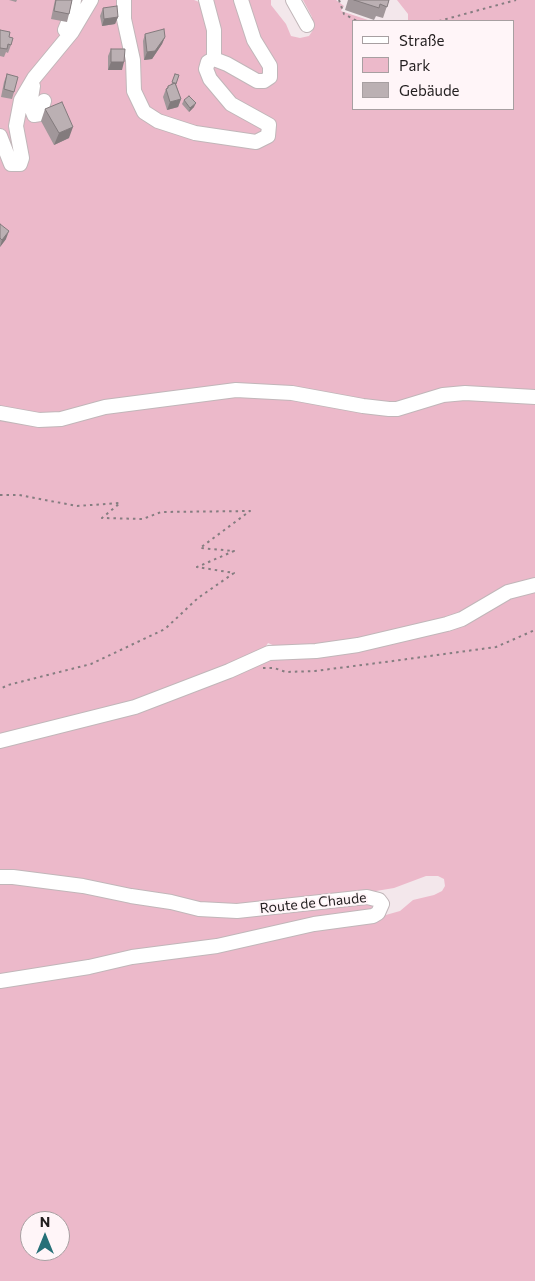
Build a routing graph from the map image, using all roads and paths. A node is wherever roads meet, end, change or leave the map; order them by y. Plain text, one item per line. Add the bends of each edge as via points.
1 (74, 0) edge
2 (92, 0) edge
3 (206, 0) edge
4 (241, 0) edge
5 (293, 0) edge
6 (339, 0) edge
7 (516, 0) edge
8 (119, 3) edge
9 (355, 20) edge
10 (443, 20) edge
11 (307, 25) dead end
12 (67, 39) junction
13 (214, 59) junction
14 (34, 78) junction
15 (44, 102) dead end
16 (0, 136) edge
17 (535, 396) edge
18 (0, 413) edge
19 (0, 495) edge
20 (535, 585) edge
21 (535, 630) edge
22 (259, 668) dead end
23 (0, 689) edge
24 (0, 741) edge
25 (0, 877) edge
26 (0, 981) edge

1 - 12 street via 64,32
2 - 12 street
3 - 13 street via 214,30
4 - 13 street via 254,40 270,66 270,77 257,82
5 - 11 street
6 - 9 path via 344,14
7 - 10 path
8 - 13 street via 133,60 134,91 144,112 158,121 204,135 249,142 265,139 270,131 269,125 234,107 208,76 206,65
12 - 14 street
14 - 15 street via 30,105 34,115 40,114
14 - 16 street via 21,100 16,120 16,137 22,158 20,164 11,164
17 - 18 street via 464,393 389,409 292,393 236,390 105,407 55,420
19 - 23 path via 77,506 120,504 102,518 143,519 161,512 250,511 200,548 234,551 197,567 234,573 198,598 165,629 91,664
20 - 24 street via 508,592 462,619 447,624 358,645 269,653 135,707
21 - 22 path via 496,647 402,660 315,671 286,672
25 - 26 street, Route de Chaude via 83,886 216,911 367,896 382,904 373,916 314,924 218,946 132,957

